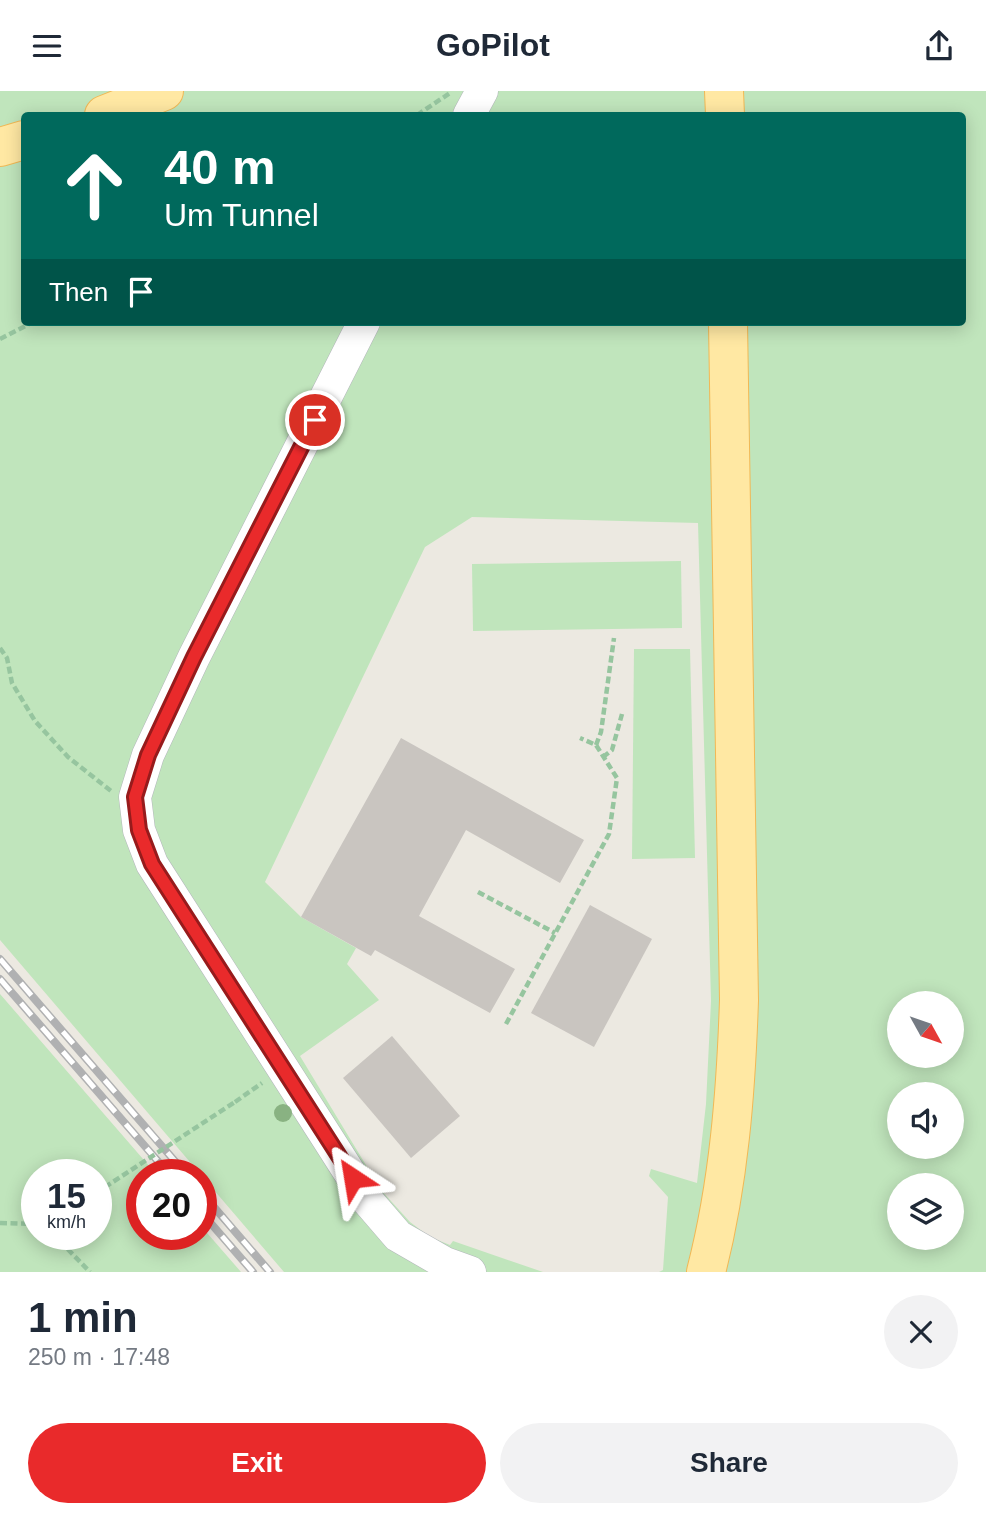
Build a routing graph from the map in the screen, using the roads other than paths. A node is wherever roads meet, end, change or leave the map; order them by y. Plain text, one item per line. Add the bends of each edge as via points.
1 (164, 91) edge
2 (482, 91) edge
3 (724, 91) edge
4 (112, 112) edge
5 (471, 112) edge
6 (725, 112) edge
7 (21, 141) edge
8 (0, 147) edge
9 (362, 326) edge
10 (728, 326) edge
11 (470, 1272) edge
12 (706, 1272) edge

1 - 4 main road
2 - 5 lane
3 - 6 main road
7 - 8 main road
9 - 11 lane via 194,657 148,755 135,797 139,830 152,864 367,1200 398,1236
10 - 12 main road via 739,1000 737,1081

